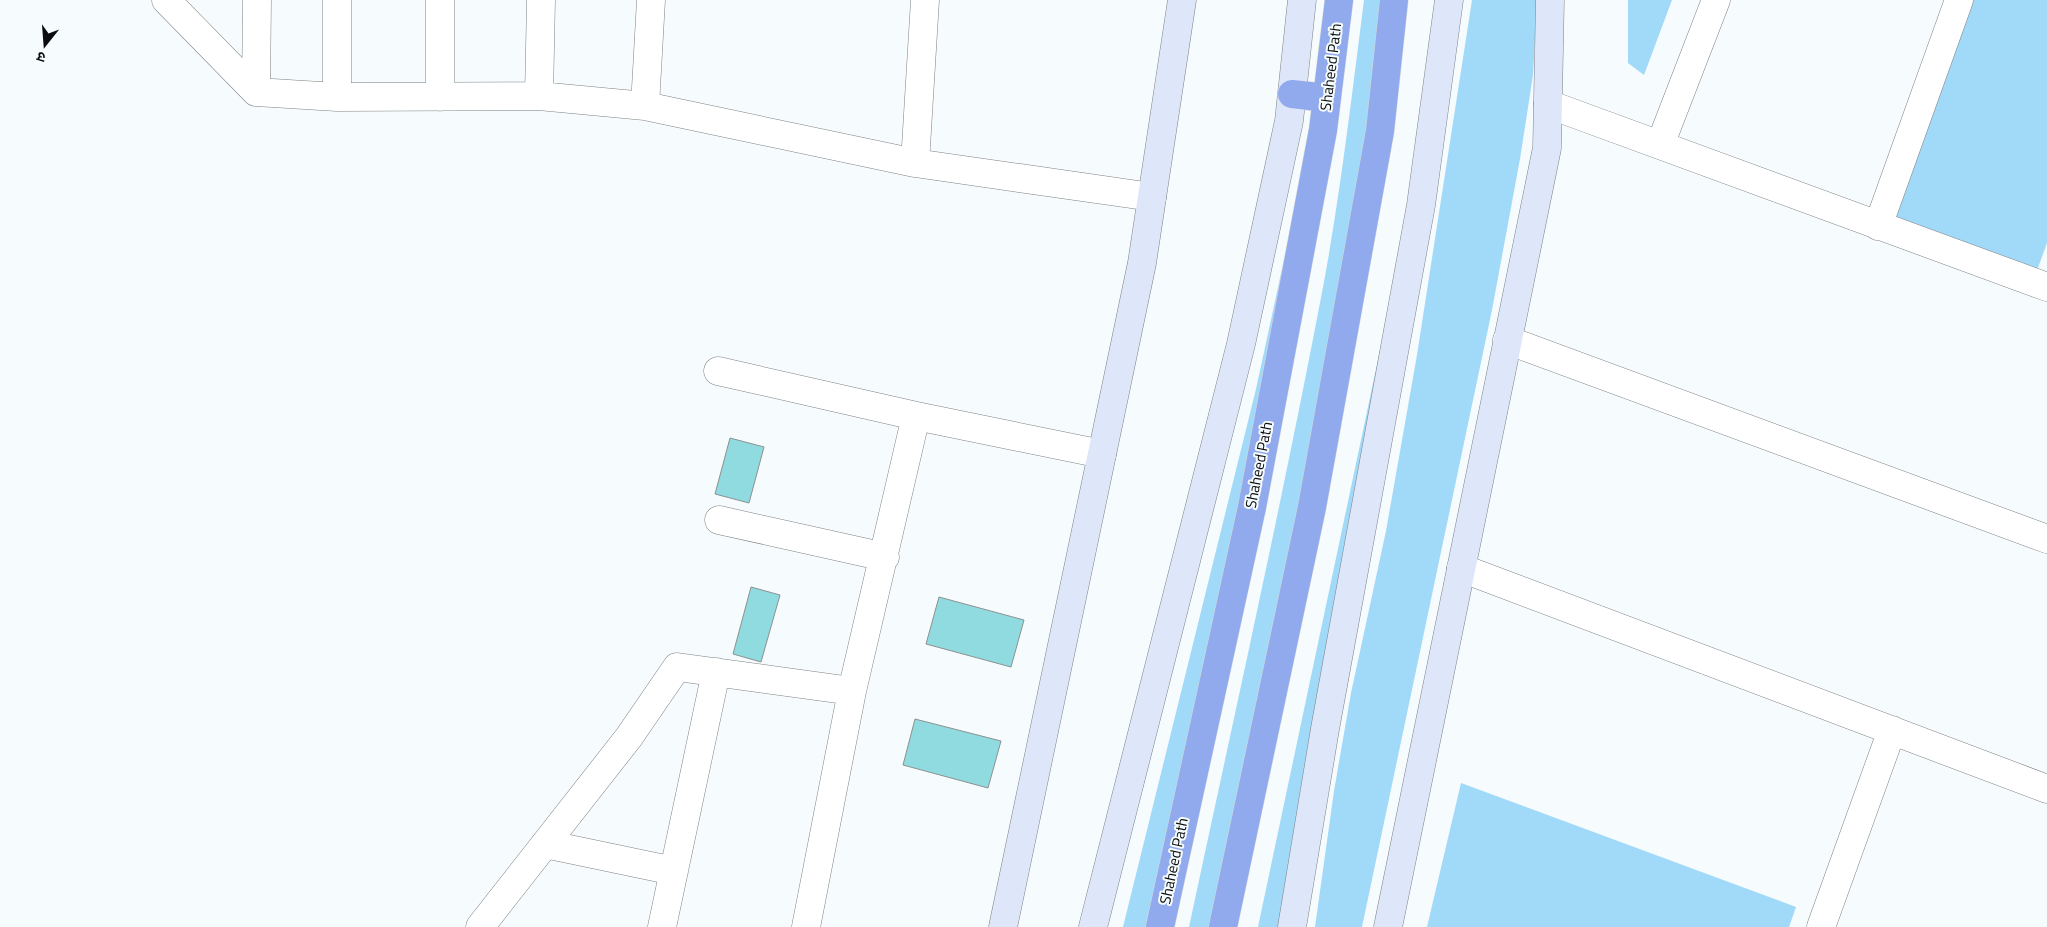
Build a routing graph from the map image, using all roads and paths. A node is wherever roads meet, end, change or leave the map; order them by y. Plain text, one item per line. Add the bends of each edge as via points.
1 (166, 0) edge
2 (257, 0) edge
3 (337, 0) edge
4 (440, 0) edge
5 (541, 0) edge
6 (650, 0) edge
7 (925, 0) edge
8 (1182, 0) edge
9 (1302, 0) edge
10 (1339, 0) edge
11 (1394, 0) edge
12 (1449, 0) edge
13 (1550, 0) edge
14 (1716, 0) edge
15 (1958, 0) edge
16 (256, 92) junction
17 (1292, 94) junction
18 (539, 96) junction
19 (336, 97) junction
20 (440, 97) junction
21 (1327, 98) junction
22 (1548, 104) junction
23 (644, 106) junction
24 (1660, 145) junction
25 (915, 163) junction
26 (1152, 197) junction
27 (1878, 226) junction
28 (2047, 287) edge
29 (1508, 340) junction
30 (718, 371) dead end
31 (916, 416) junction
32 (1102, 454) junction
33 (719, 520) dead end
34 (2047, 539) edge
35 (885, 557) junction
36 (1461, 568) junction
37 (716, 672) junction
38 (852, 691) junction
39 (1892, 730) junction
40 (2047, 789) edge
41 (545, 844) junction
42 (674, 871) junction
43 (480, 927) edge
44 (662, 927) edge
45 (806, 927) edge
46 (1003, 927) edge
47 (1093, 927) edge
48 (1160, 927) edge
49 (1223, 927) edge
50 (1292, 927) edge
51 (1388, 927) edge
52 (1821, 927) edge

1 - 16 street
2 - 16 street
3 - 19 street
4 - 20 street
5 - 18 street
6 - 23 street
7 - 25 street
8 - 26 street
9 - 17 street
10 - 21 highway, Shaheed Path
11 - 49 highway via 1380,131 1312,507
12 - 50 street via 1422,205 1325,729
13 - 22 street
14 - 24 street
15 - 27 street
16 - 19 street
17 - 21 highway
17 - 47 street via 1241,344
18 - 20 street
18 - 23 street
19 - 20 street
21 - 48 highway, Shaheed Path via 1252,507
22 - 24 street
22 - 29 street via 1547,148
23 - 25 street
24 - 27 street
25 - 26 street
26 - 32 street via 1142,263
27 - 28 street
29 - 34 street
29 - 36 street
30 - 31 street
31 - 32 street
31 - 35 street
32 - 46 street
33 - 35 street
35 - 38 street
36 - 39 street
36 - 51 street
37 - 38 street
37 - 41 street via 677,667 629,737
37 - 42 street
38 - 45 street
39 - 40 street
39 - 52 street
41 - 42 street
41 - 43 street
42 - 44 street

